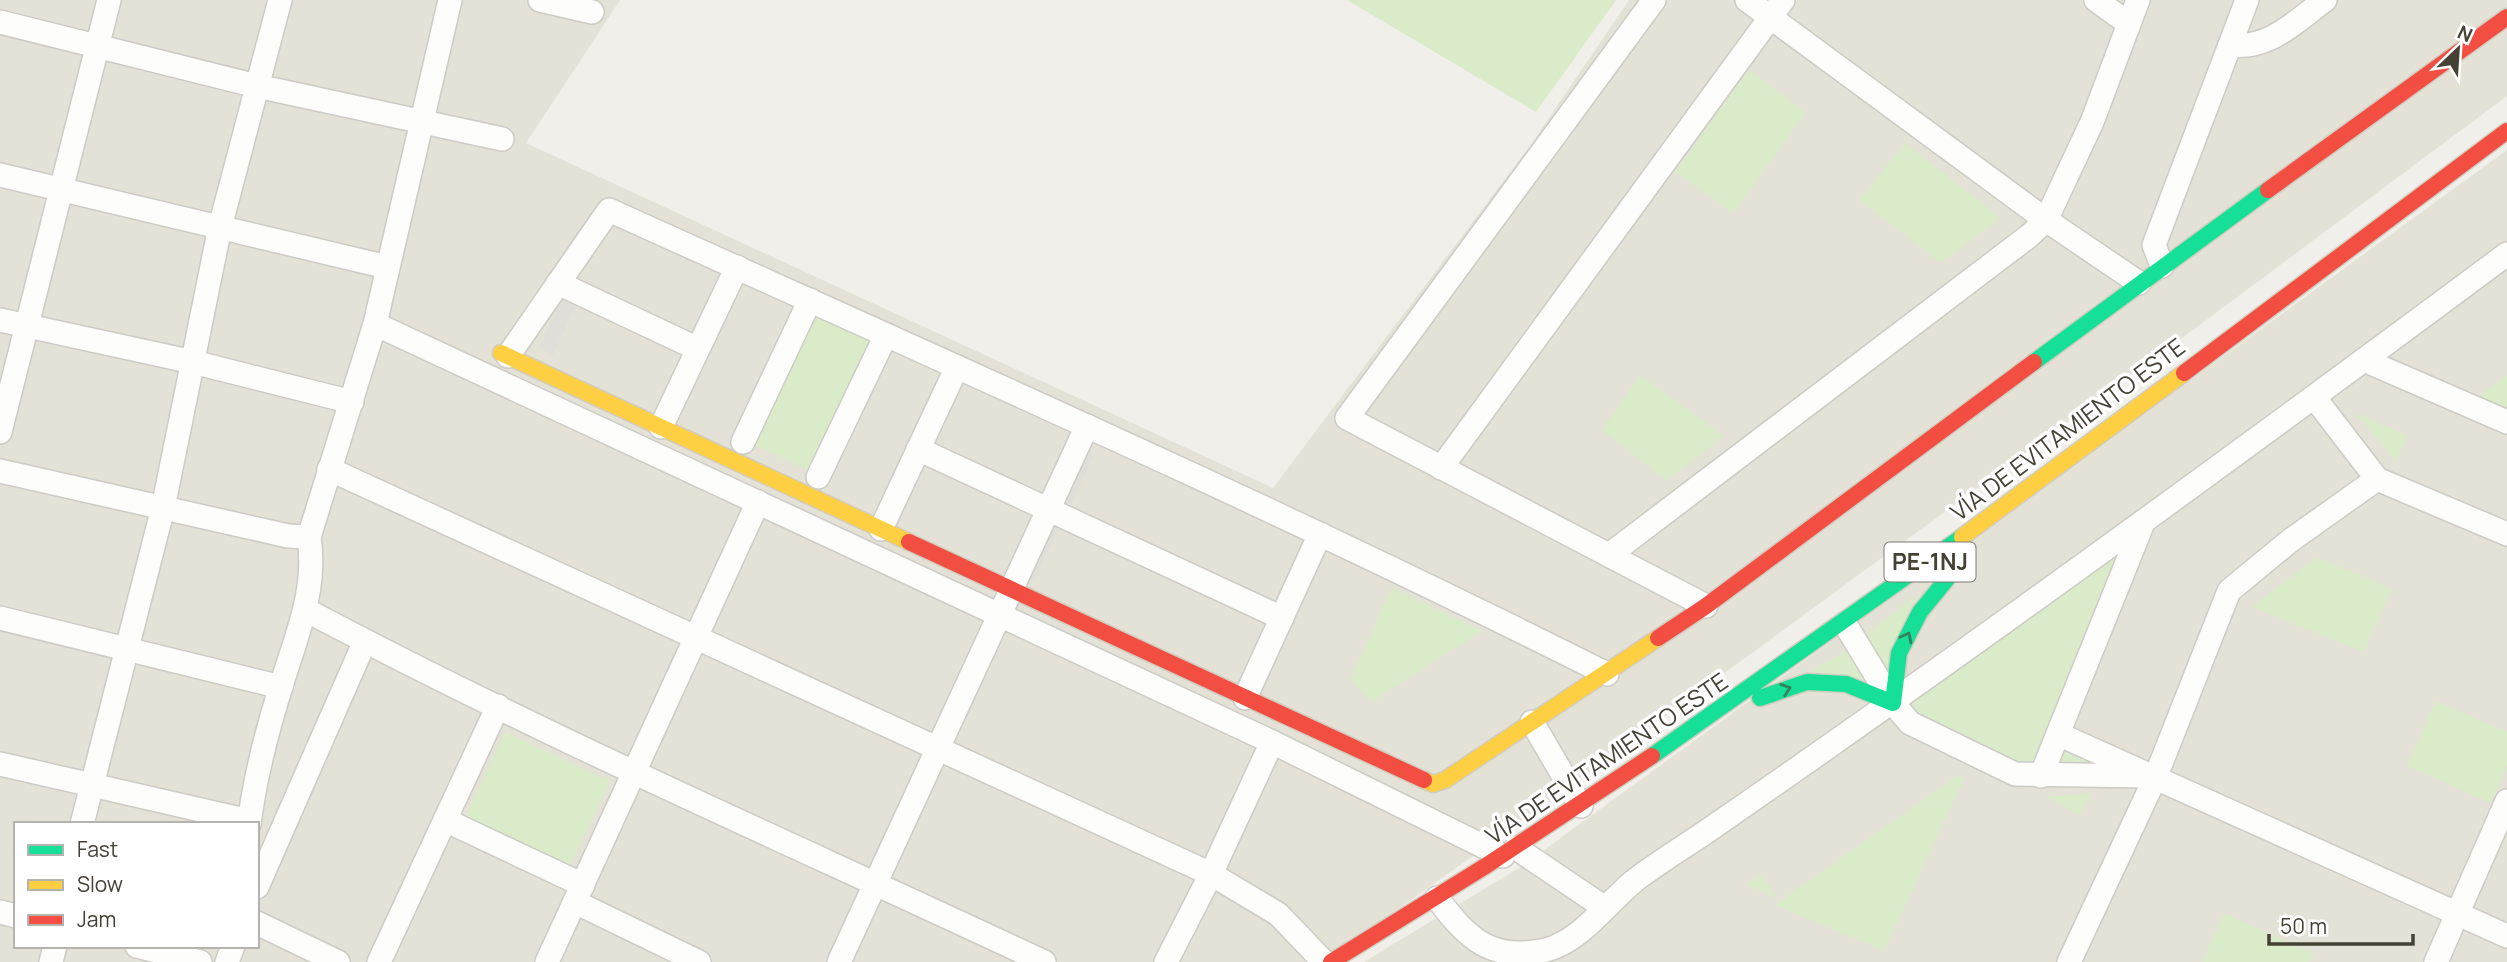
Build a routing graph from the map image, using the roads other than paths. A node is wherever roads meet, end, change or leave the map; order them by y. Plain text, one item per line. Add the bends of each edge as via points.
1 (109, 0) edge
2 (280, 0) edge
3 (450, 0) edge
4 (540, 0) edge
5 (1654, 0) edge
6 (1746, 0) edge
7 (2095, 0) edge
8 (2138, 0) edge
9 (2247, 0) edge
10 (2325, 0) edge
11 (1777, 9) edge
12 (592, 12) dead end
13 (2507, 18) edge
14 (0, 22) edge
15 (2129, 24) junction
16 (98, 45) junction
17 (2230, 45) junction
18 (257, 86) junction
19 (424, 122) junction
20 (2507, 131) edge
21 (502, 139) dead end
22 (0, 175) edge
23 (61, 190) junction
24 (2046, 220) junction
25 (220, 227) junction
26 (2507, 254) edge
27 (2162, 266) junction
28 (387, 267) junction
29 (737, 267) junction
30 (558, 283) junction
31 (2139, 283) junction
32 (810, 300) junction
33 (0, 320) edge
34 (375, 324) junction
35 (27, 326) junction
36 (886, 335) junction
37 (698, 349) junction
38 (505, 355) joint
39 (2364, 360) junction
40 (193, 362) junction
41 (957, 367) junction
42 (2314, 397) junction
43 (352, 402) junction
44 (2507, 422) edge
45 (1087, 426) junction
46 (661, 427) junction
47 (0, 432) edge
48 (743, 442) dead end
49 (918, 449) junction
50 (1441, 468) junction
51 (329, 469) junction
52 (0, 471) edge
53 (818, 477) dead end
54 (2377, 479) junction
55 (758, 502) junction
56 (163, 508) junction
57 (1048, 510) junction
58 (2143, 521) junction
59 (881, 528) junction
60 (1320, 534) junction
61 (1967, 534) junction
62 (2507, 534) edge
63 (309, 537) junction
64 (1609, 555) junction
65 (1011, 589) junction
66 (1706, 606) junction
67 (306, 610) junction
68 (998, 617) junction
69 (0, 618) edge
70 (1282, 618) junction
71 (1845, 624) junction
72 (698, 639) junction
73 (365, 641) junction
74 (128, 649) junction
75 (1607, 674) junction
76 (281, 687) junction
77 (1245, 698) junction
78 (1893, 703) junction
79 (498, 706) junction
80 (1722, 711) junction
81 (1532, 722) junction
82 (2058, 733) junction
83 (1272, 742) junction
84 (937, 748) junction
85 (0, 764) edge
86 (636, 773) junction
87 (2041, 776) junction
88 (2156, 776) junction
89 (91, 784) junction
90 (2507, 801) edge
91 (1581, 806) junction
92 (445, 820) junction
93 (82, 822) edge
94 (249, 822) edge
95 (1509, 852) junction
96 (1212, 874) junction
97 (259, 882) edge
98 (876, 883) junction
99 (579, 893) junction
100 (1437, 898) junction
101 (1605, 908) junction
102 (2458, 914) junction
103 (259, 924) edge
104 (2507, 936) edge
105 (145, 948) edge
106 (1503, 958) edge
107 (200, 962) edge
108 (338, 962) edge
109 (379, 962) edge
110 (547, 962) edge
111 (699, 962) edge
112 (839, 962) edge
113 (1044, 962) edge
114 (1167, 962) edge
115 (1324, 962) edge
116 (1331, 962) edge
117 (2069, 962) edge
118 (2436, 962) edge

1 - 16 street
2 - 18 street
3 - 19 street
4 - 12 street
5 - 50 street via 1347,418
6 - 11 street
7 - 15 street
8 - 15 street
9 - 17 street
10 - 17 street via 2266,41 2253,46
11 - 24 street
11 - 50 street
13 - 27 main road
14 - 16 street
15 - 24 street via 2092,122
16 - 18 street
16 - 23 street
17 - 27 street via 2154,245
18 - 19 street
18 - 25 street
19 - 21 street
19 - 28 street
20 - 61 main road, VÍA DE EVITAMIENTO ESTE / PE-1NJ
22 - 23 street
23 - 25 street
23 - 35 street
24 - 31 street
24 - 64 street
25 - 28 street
25 - 40 street
26 - 39 street
27 - 31 main road
28 - 34 street
29 - 30 street via 609,210
29 - 32 street
29 - 37 street
30 - 37 street
30 - 38 street
31 - 66 main road
32 - 36 street
32 - 48 street
33 - 35 street
34 - 43 street
34 - 55 street
35 - 40 street
35 - 47 street
36 - 41 street
36 - 53 street
37 - 46 street
38 - 46 main road
39 - 42 street
39 - 44 street
40 - 43 street
40 - 56 street
41 - 45 street
41 - 49 street
42 - 54 street
42 - 58 street
43 - 51 street
45 - 57 street
45 - 60 street
46 - 59 main road
49 - 57 street
49 - 59 street
50 - 64 street
51 - 63 street
51 - 72 street
52 - 56 street
54 - 62 street
54 - 88 street via 2229,591
55 - 68 street
55 - 72 street
56 - 63 street
56 - 74 street
57 - 65 street
57 - 70 street
58 - 78 street
58 - 82 street
59 - 65 main road
60 - 70 street
60 - 75 street
61 - 71 main road, VÍA DE EVITAMIENTO ESTE / PE-1NJ
78 -> 61 main road via 1899,653 1920,612 1947,579
63 - 67 street via 313,563
64 - 66 street
65 - 68 street
65 - 77 main road
66 - 75 main road
67 - 73 street
67 - 76 street
68 - 83 street
68 - 84 street
69 - 74 street
70 - 77 street
71 - 78 street
71 - 80 main road, VÍA DE EVITAMIENTO ESTE / PE-1NJ
72 - 84 street
72 - 86 street
73 - 79 street
73 - 97 street
74 - 76 street
74 - 89 street
75 - 81 main road
76 - 94 street
77 - 81 main road via 1433,784
80 -> 78 main road via 1807,682 1846,684
78 - 87 street via 1921,729 2015,774
78 - 101 street via 1635,881
79 - 86 street
79 - 92 street
80 - 91 main road, VÍA DE EVITAMIENTO ESTE / PE-1NJ
81 - 91 street
82 - 87 street
82 - 88 street
83 - 95 street
83 - 96 street
84 - 96 street
84 - 98 street
85 - 89 street
86 - 98 street
86 - 99 street
87 - 88 street
88 - 102 street
88 - 117 street
89 - 93 street
89 - 94 street
90 - 102 street
91 - 95 main road, VÍA DE EVITAMIENTO ESTE / PE-1NJ
92 - 99 street
92 - 109 street
95 - 100 main road, VÍA DE EVITAMIENTO ESTE / PE-1NJ
95 - 101 street
96 - 114 street
96 - 115 street via 1278,914
98 - 112 street
98 - 113 street
99 - 110 street
99 - 111 street
100 - 106 street via 1479,944
100 - 116 main road, VÍA DE EVITAMIENTO ESTE / PE-1NJ
101 - 106 street via 1565,944
102 - 104 street
102 - 118 street
103 - 108 street
105 - 107 street

